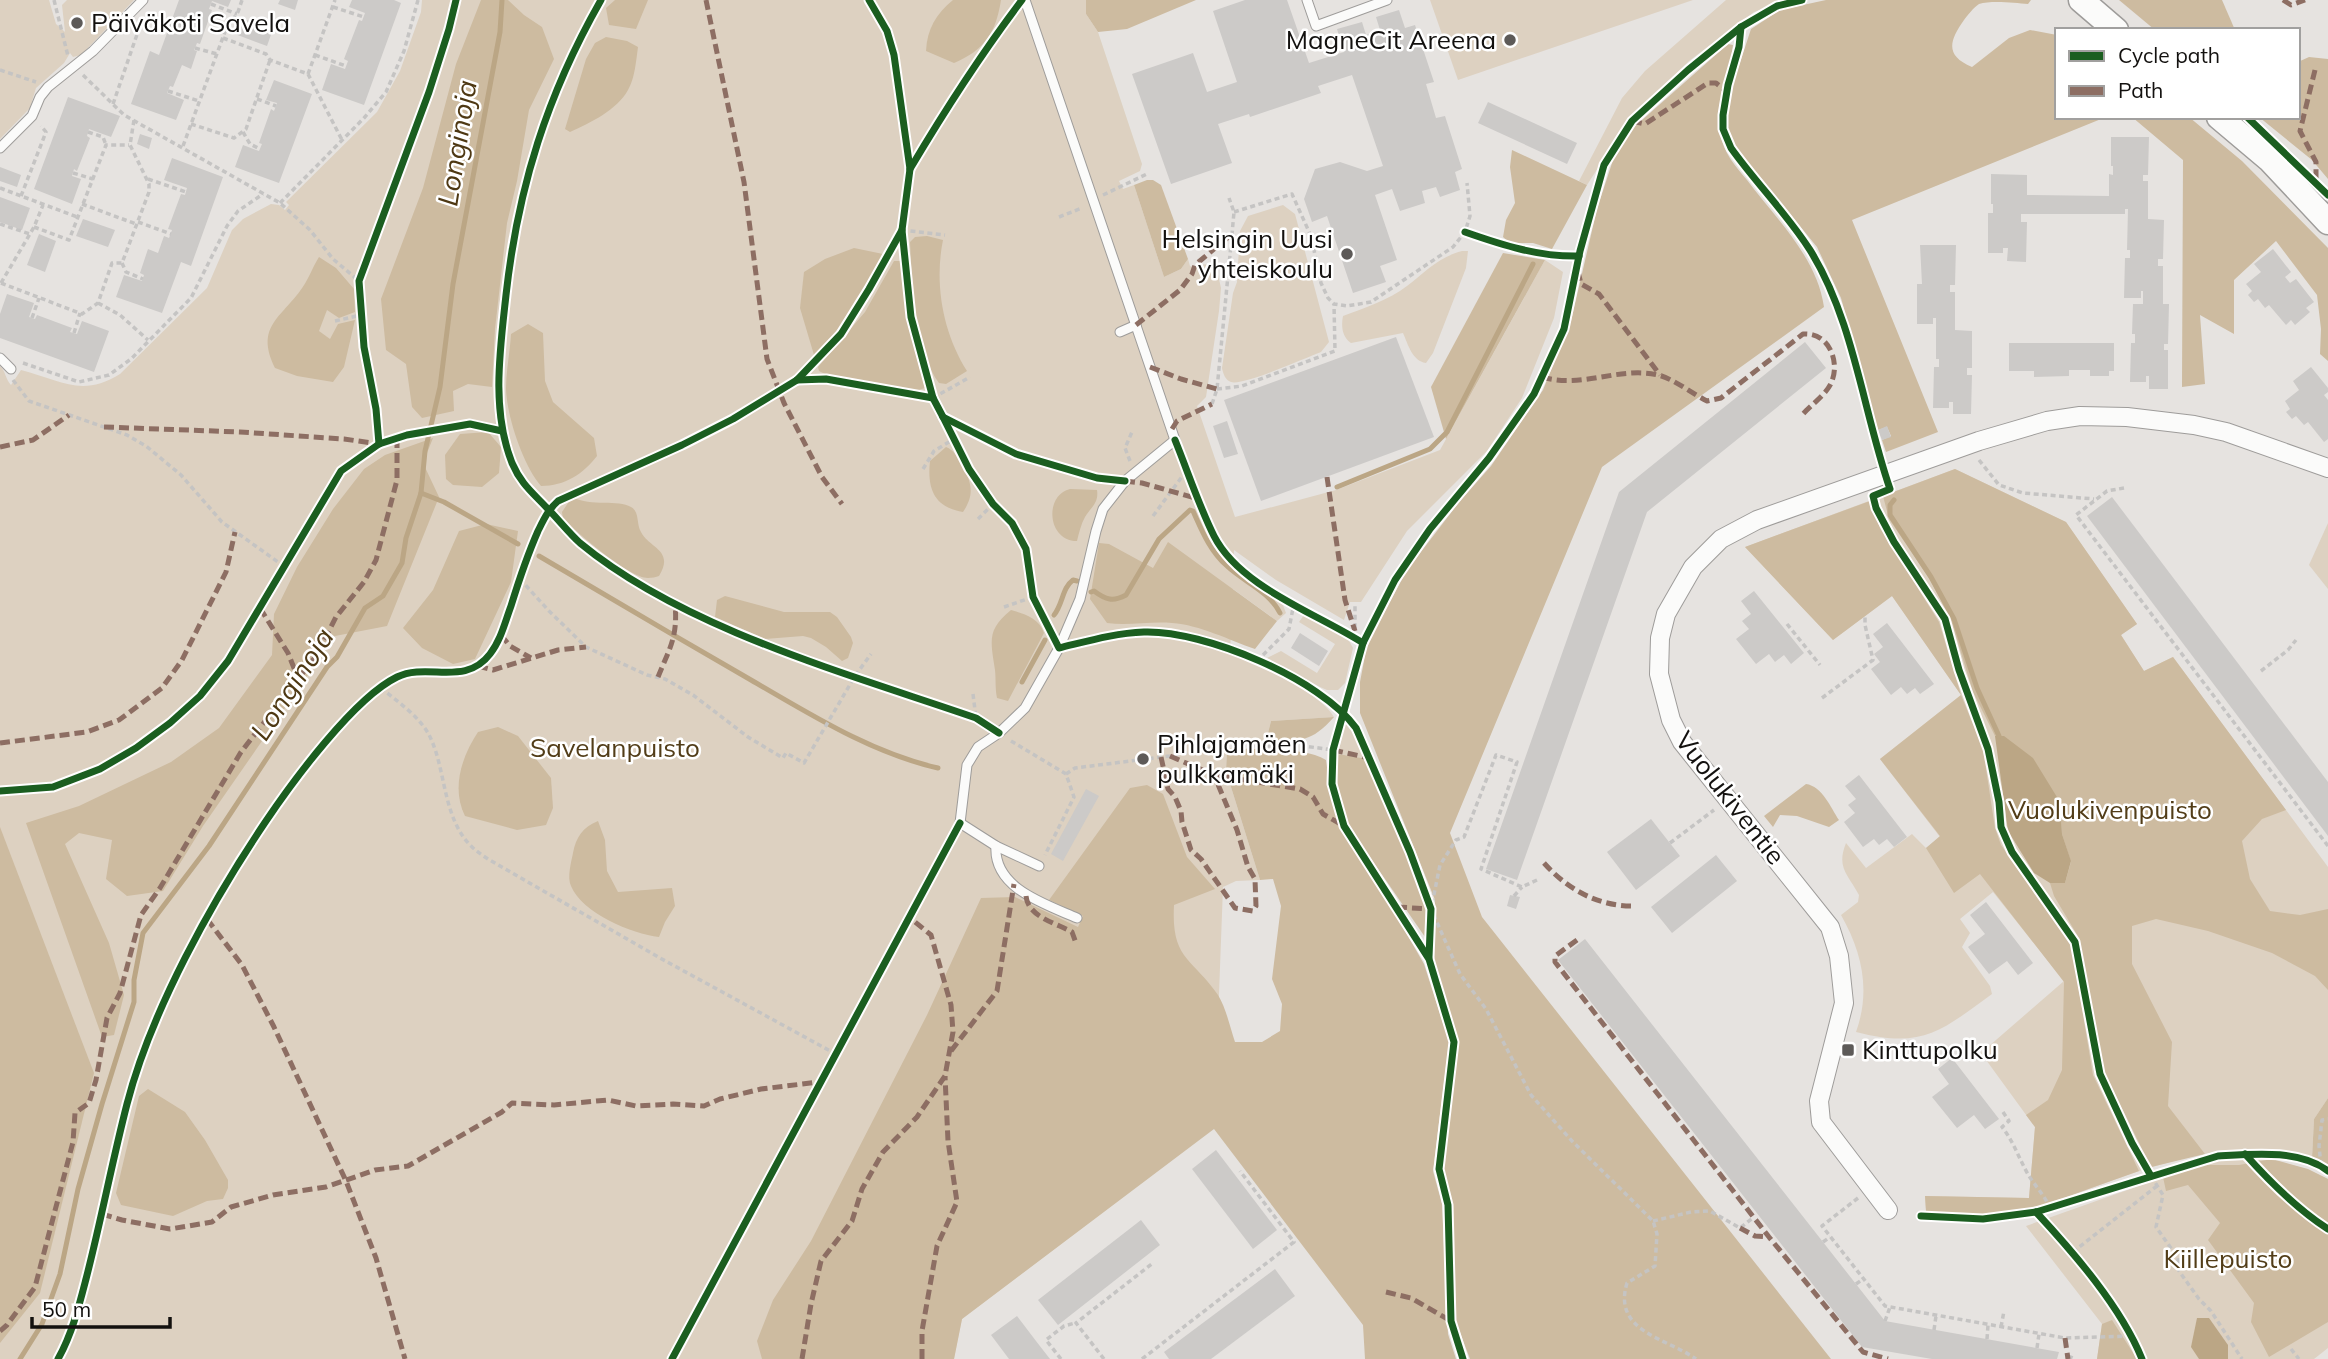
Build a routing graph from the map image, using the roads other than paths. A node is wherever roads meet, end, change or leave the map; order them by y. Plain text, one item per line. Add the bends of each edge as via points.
1 (143, 0) edge
2 (1025, 0) edge
3 (1307, 0) edge
4 (1387, 0) edge
5 (2081, 0) edge
6 (2114, 28) edge
7 (2221, 119) edge
8 (0, 148) edge
9 (2328, 222) edge
10 (1136, 325) junction
11 (1120, 332) dead end
12 (2328, 468) edge
13 (996, 846) junction
14 (1039, 866) road end
15 (1077, 918) dead end
16 (1888, 1210) dead end

1 - 8 lane via 48,87 32,116
2 - 10 lane
3 - 4 lane via 1316,26
5 - 6 main road
7 - 9 main road via 2270,160
10 - 11 lane
10 - 13 lane via 1175,440 1135,473 1103,509 1080,600 1059,649 1025,708 978,747 967,765 960,822
12 - 16 street, Vuolukiventie via 2194,425 2127,417 2047,421 1757,520 1721,539 1693,567 1666,614 1660,638 1659,674 1671,720 1682,742 1830,927 1839,956 1844,1003 1819,1101 1821,1122
13 - 14 lane
13 - 15 lane via 1002,872 1026,896

